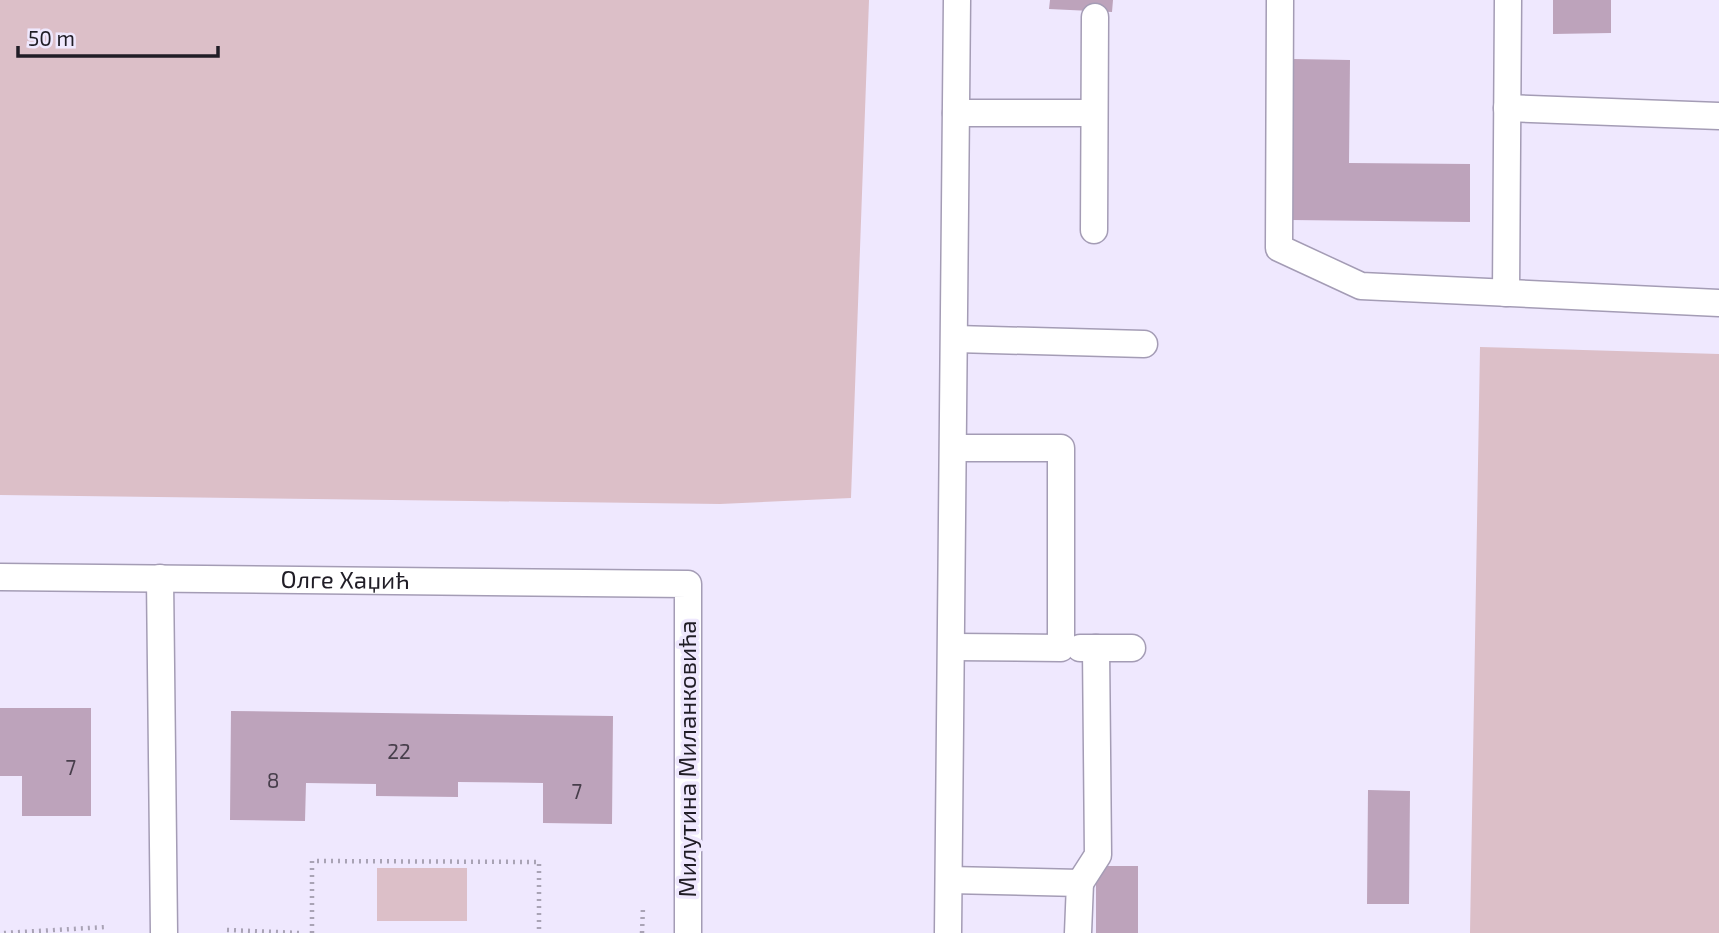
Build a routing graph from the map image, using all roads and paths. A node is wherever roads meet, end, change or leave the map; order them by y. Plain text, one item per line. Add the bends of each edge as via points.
1 (957, 0) edge
2 (1280, 0) edge
3 (1508, 0) edge
4 (1095, 18) dead end
5 (1507, 108) junction
6 (956, 113) junction
7 (1093, 113) junction
8 (1719, 116) edge
9 (1094, 230) dead end
10 (1506, 293) junction
11 (1719, 303) edge
12 (956, 340) junction
13 (1144, 344) dead end
14 (955, 447) junction
15 (0, 577) edge
16 (160, 578) junction
17 (688, 584) joint
18 (953, 647) junction
19 (1061, 648) junction
20 (1096, 648) junction
21 (1132, 648) dead end
22 (949, 880) junction
23 (1080, 883) junction
24 (643, 907) dead end
25 (106, 928) dead end
26 (227, 930) dead end
27 (4, 933) edge
28 (164, 933) edge
29 (300, 933) edge
30 (312, 933) edge
31 (539, 933) edge
32 (642, 933) edge
33 (688, 933) edge
34 (948, 933) edge
35 (1079, 933) edge

1 - 6 street
2 - 10 street via 1279,248 1361,286
3 - 5 street
4 - 7 street
5 - 8 street
5 - 10 street
6 - 7 street
6 - 12 street
7 - 9 street
10 - 11 street
12 - 13 street
12 - 14 street
14 - 18 street
14 - 19 street via 1061,448
15 - 16 street, Олге Хаџић
16 - 17 street, Олге Хаџић
16 - 28 street
17 - 33 street, Милутина Миланковића
18 - 19 street
18 - 22 street
19 - 20 street
20 - 21 street
20 - 23 street via 1098,855
22 - 23 street
22 - 34 street
23 - 35 street
24 - 32 path
25 - 27 path
26 - 29 path
30 - 31 path via 312,861 540,862

